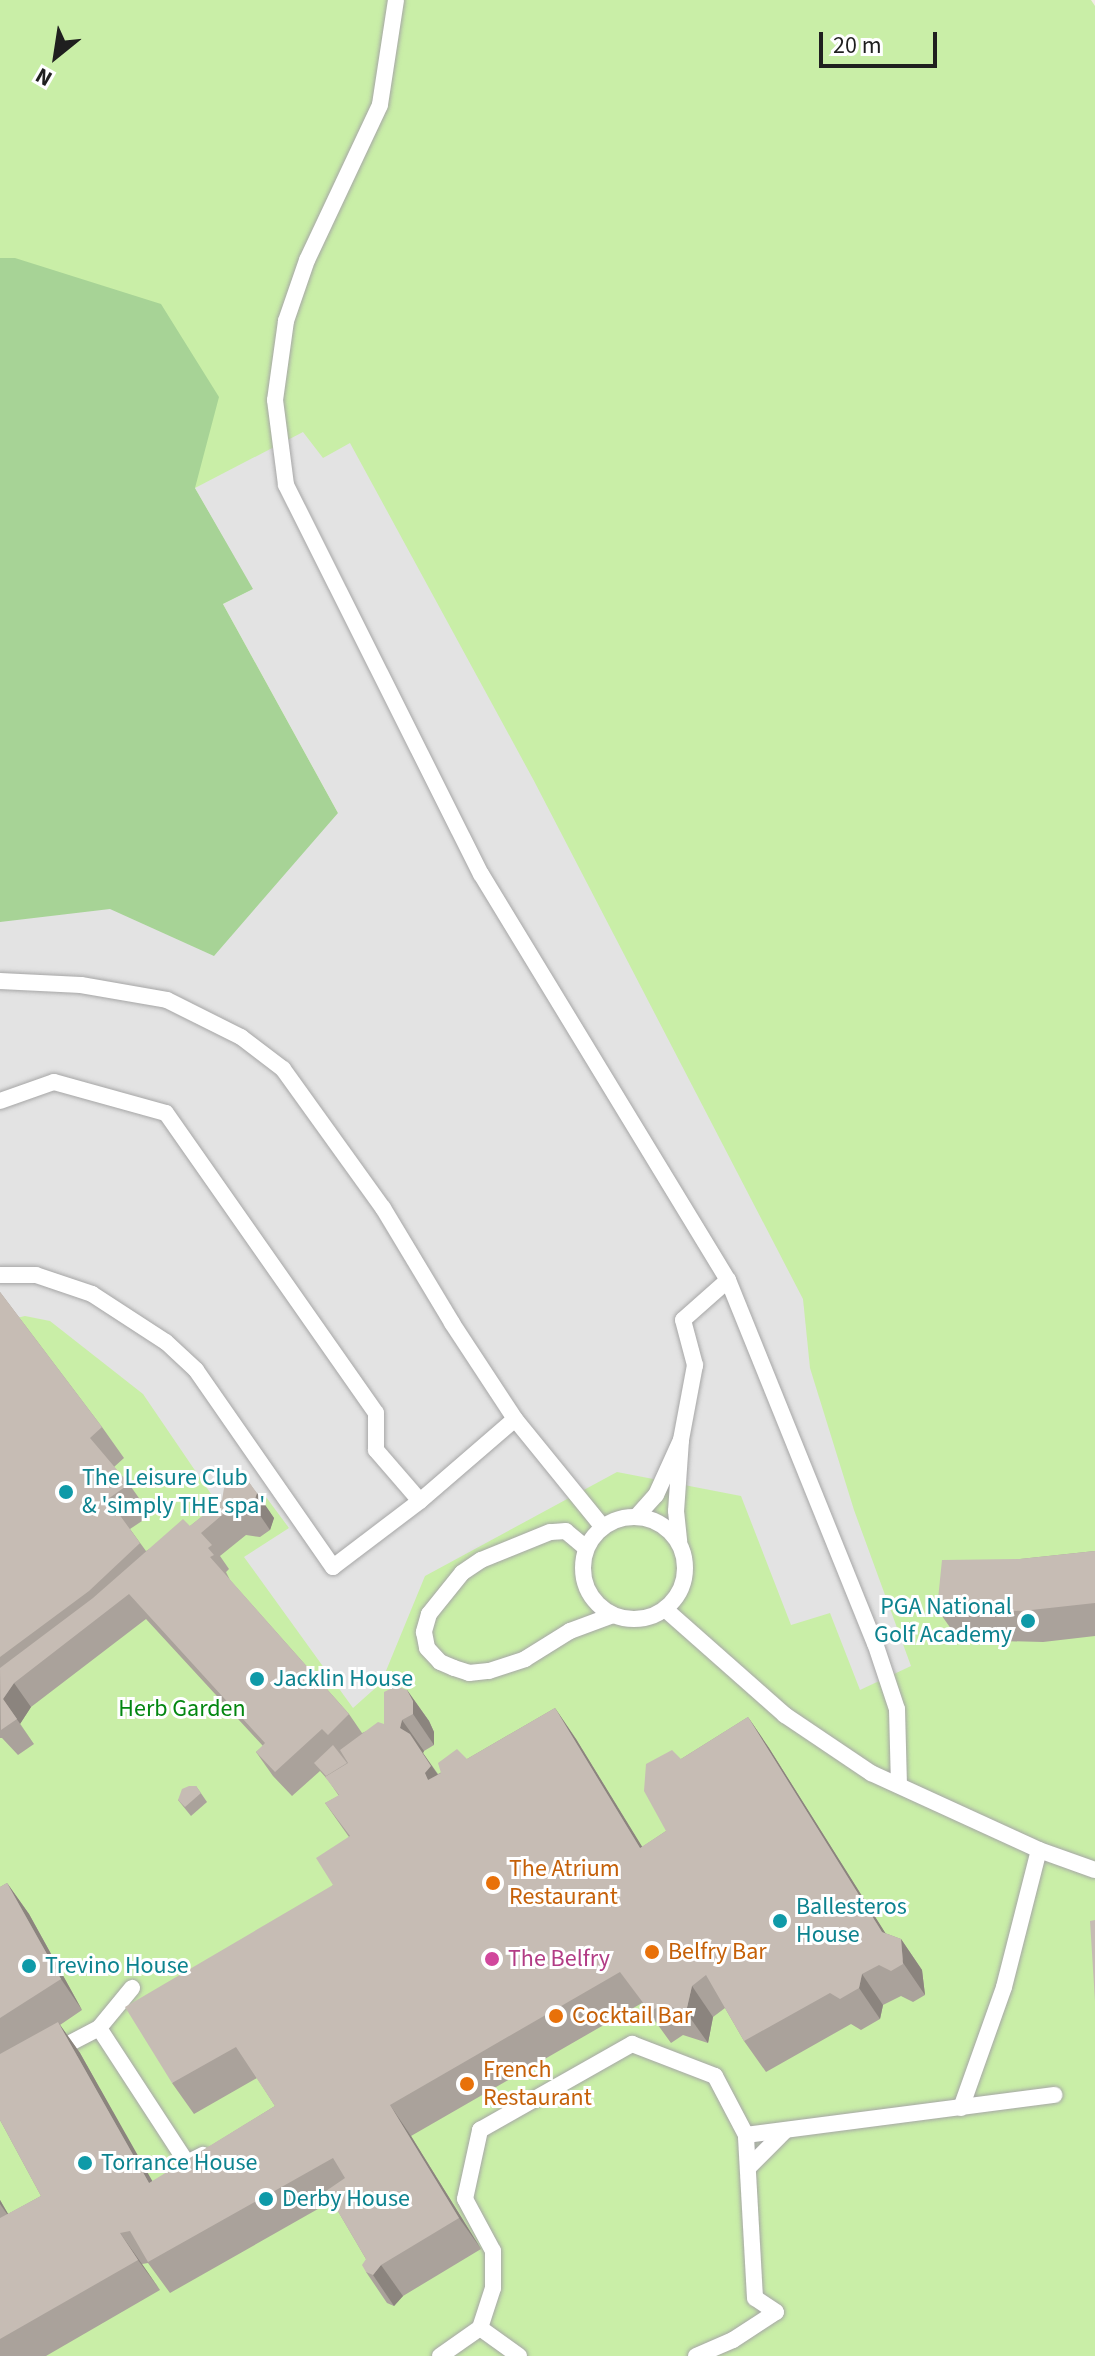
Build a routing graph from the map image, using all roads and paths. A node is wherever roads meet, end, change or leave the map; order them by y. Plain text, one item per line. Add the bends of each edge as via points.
1 (396, 0) edge
2 (0, 981) edge
3 (0, 1101) edge
4 (0, 1275) edge
5 (728, 1280) junction
6 (515, 1419) junction
7 (681, 1440) junction
8 (420, 1501) junction
9 (637, 1516) junction
10 (602, 1526) junction
11 (680, 1543) junction
12 (586, 1548) junction
13 (665, 1609) junction
14 (613, 1615) junction
15 (899, 1784) junction
16 (1039, 1850) junction
17 (1095, 1870) edge
18 (132, 1988) dead end
19 (99, 2028) junction
20 (42, 2058) edge
21 (1054, 2095) dead end
22 (961, 2108) junction
23 (785, 2131) junction
24 (746, 2135) junction
25 (213, 2150) edge
26 (750, 2166) junction
27 (480, 2328) junction
28 (440, 2356) edge
29 (519, 2356) edge
30 (696, 2356) edge

1 - 5 lane via 380,105 307,260 286,321 275,400 286,485 481,874
2 - 6 lane via 81,985 167,1000 241,1037 283,1069 383,1208
3 - 8 lane via 54,1082 166,1113 376,1413 376,1450
4 - 8 lane via 36,1275 92,1294 166,1342 196,1370 333,1567
5 - 7 lane via 683,1320 695,1365
5 - 15 lane via 897,1709
6 - 8 lane
6 - 10 lane
7 - 9 lane via 656,1495
7 - 11 lane via 676,1511
9 - 10 lane
9 - 11 lane via 662,1524
10 - 12 lane
11 - 13 lane via 686,1564 683,1584
12 - 14 lane via 586,1587
12 - 14 lane via 566,1531 550,1532 481,1560 462,1573 429,1614 427,1648 454,1668 489,1671
13 - 14 lane via 633,1620
13 - 15 lane via 785,1715 871,1773
15 - 16 lane
16 - 17 lane
16 - 22 lane via 1004,1987
18 - 19 lane
19 - 20 lane
19 - 25 lane via 187,2163
21 - 22 lane
22 - 23 lane
23 - 24 lane
23 - 26 lane
24 - 26 lane
24 - 27 lane via 715,2076 632,2044 480,2130 465,2199 493,2251 493,2288
26 - 30 lane via 755,2298 776,2312
27 - 28 lane
27 - 29 lane

